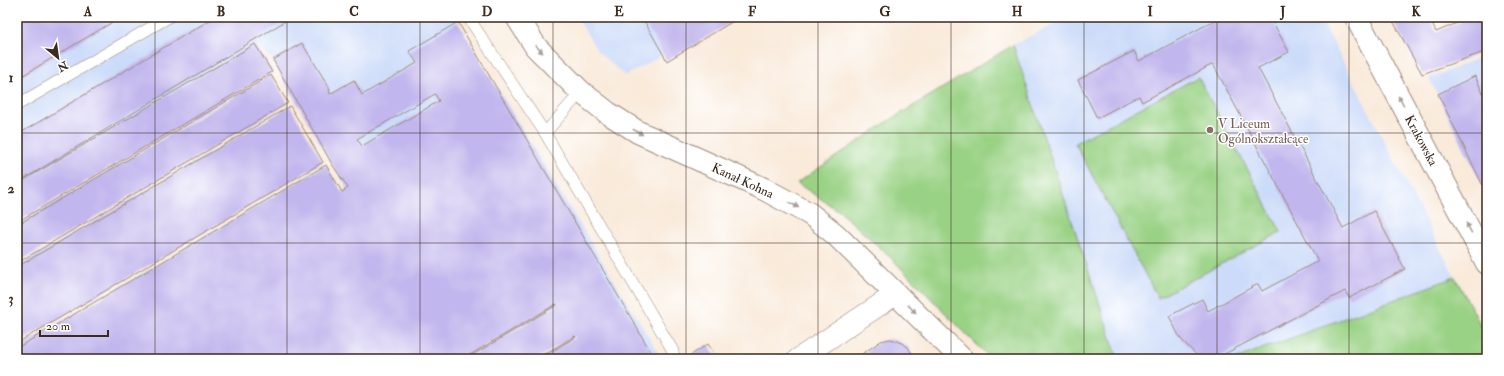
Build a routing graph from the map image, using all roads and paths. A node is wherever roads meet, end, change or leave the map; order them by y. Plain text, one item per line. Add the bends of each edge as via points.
1 (169, 17) edge
2 (468, 17) edge
3 (517, 17) edge
4 (1356, 17) edge
5 (582, 92) junction
6 (17, 106) edge
7 (545, 133) junction
8 (1487, 262) edge
9 (896, 294) junction
10 (674, 359) edge
11 (798, 359) edge
12 (962, 359) edge

1 - 6 lane
2 - 7 lane
3 -> 5 street, Kanał Kohna via 536,47
8 -> 4 street, Krakowska
5 - 7 lane
5 -> 9 street, Kanał Kohna via 638,132 764,189 810,214 835,234
7 - 10 lane via 673,351
9 - 11 street
9 -> 12 street, Kanał Kohna

